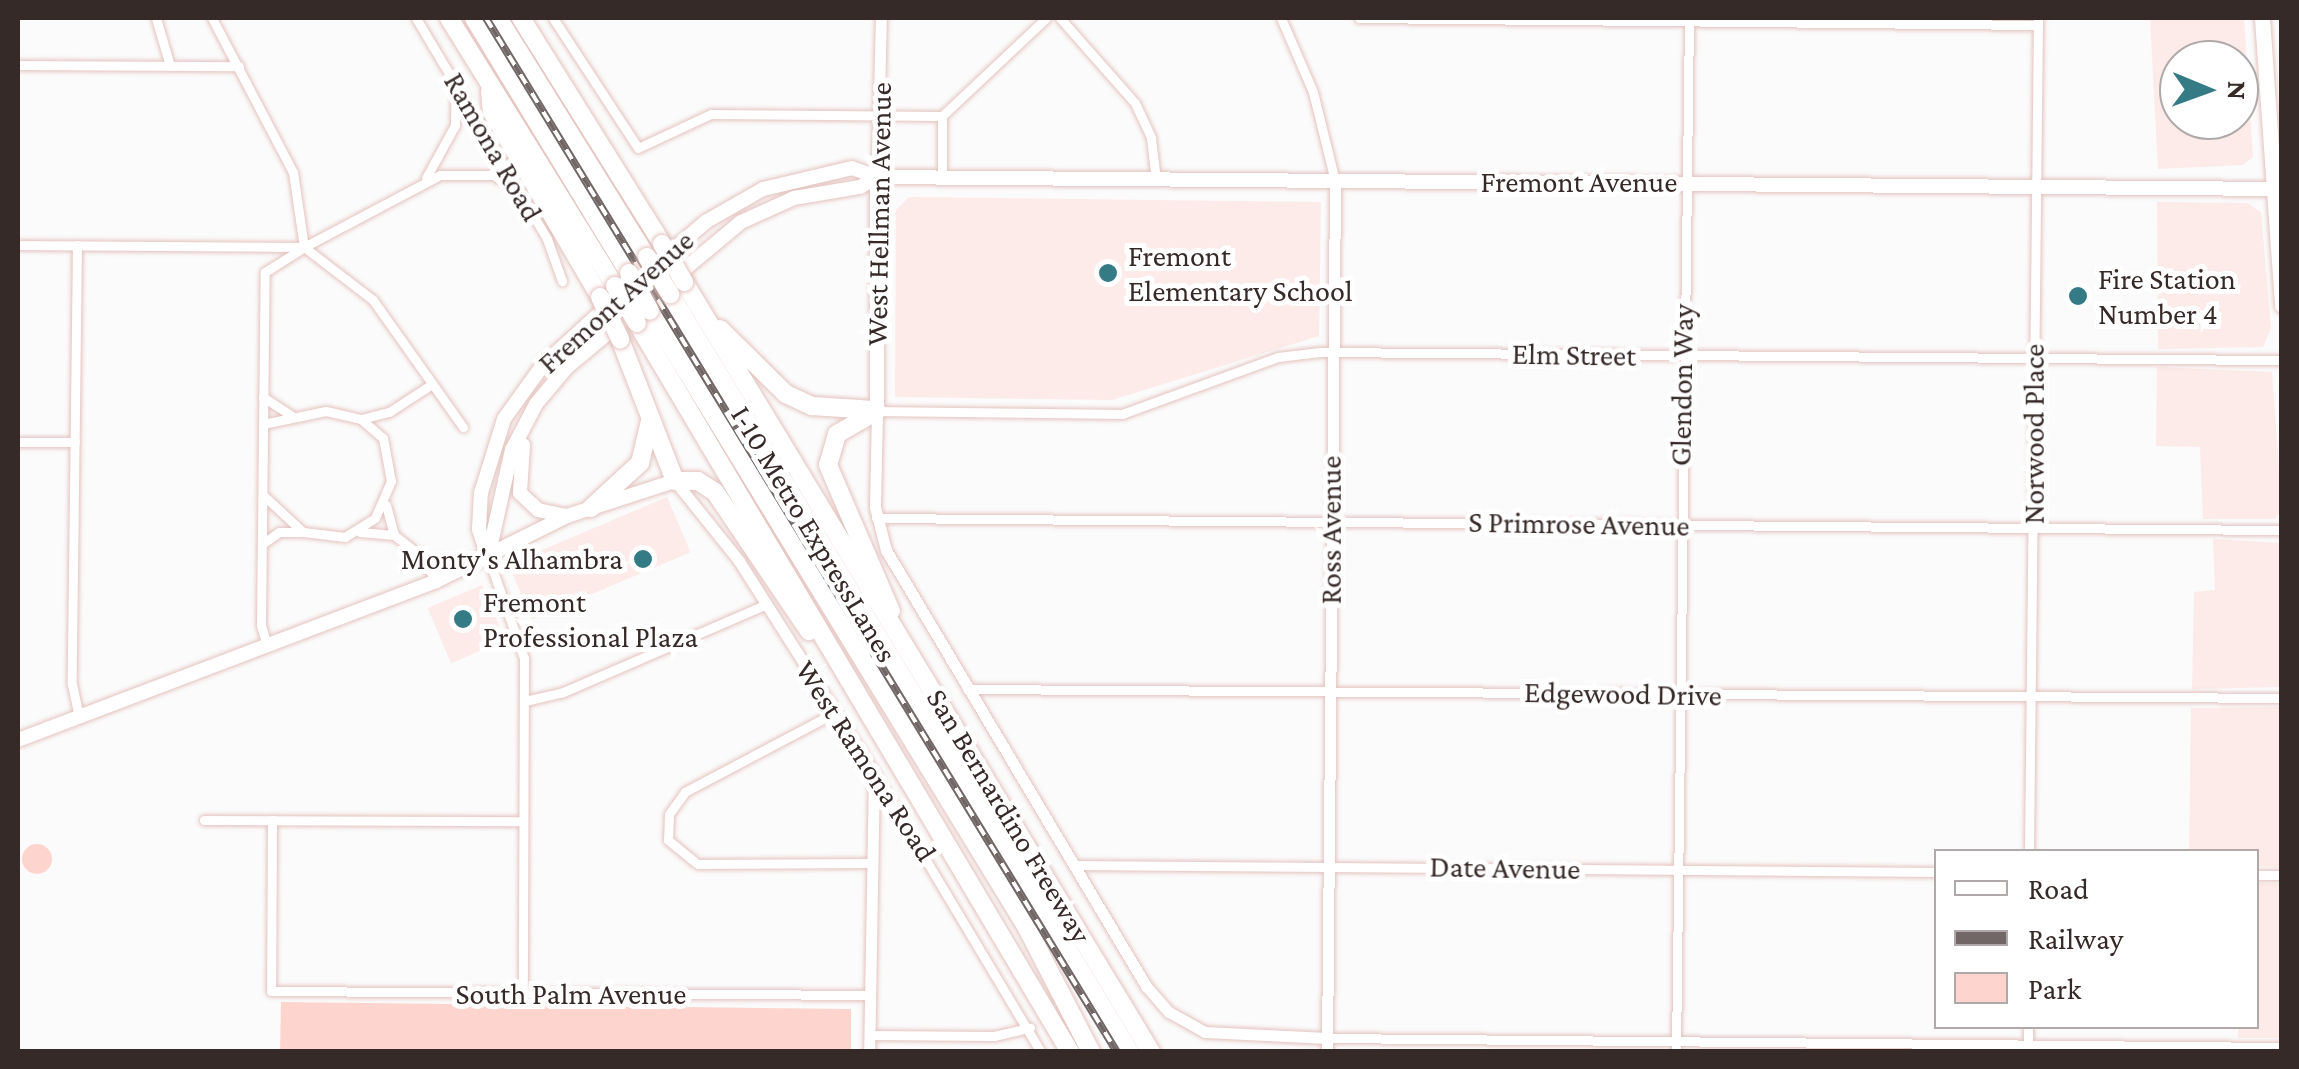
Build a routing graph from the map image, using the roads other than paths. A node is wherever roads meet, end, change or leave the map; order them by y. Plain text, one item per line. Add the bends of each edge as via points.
1 (156, 18) edge
2 (212, 18) edge
3 (416, 18) edge
4 (448, 18) edge
5 (474, 18) edge
6 (498, 18) edge
7 (521, 18) edge
8 (553, 18) edge
9 (882, 18) edge
10 (1046, 18) edge
11 (1060, 18) edge
12 (1282, 18) edge
13 (1358, 18) edge
14 (2262, 18) edge
15 (1688, 20) edge
16 (2038, 21) edge
17 (18, 65) edge
18 (170, 66) junction
19 (239, 66) junction
20 (456, 82) junction
21 (552, 106) junction
22 (879, 114) junction
23 (942, 116) junction
24 (599, 145) junction
25 (878, 177) junction
26 (942, 178) junction
27 (425, 180) junction
28 (1156, 180) junction
29 (1335, 181) junction
30 (1684, 183) junction
31 (2035, 185) junction
32 (517, 188) junction
33 (2279, 189) edge
34 (18, 245) edge
35 (77, 246) junction
36 (304, 247) junction
37 (654, 250) junction
38 (562, 282) dead end
39 (607, 292) junction
40 (682, 292) junction
41 (2282, 305) edge
42 (644, 317) junction
43 (1333, 353) junction
44 (1682, 356) junction
45 (2034, 358) junction
46 (2282, 360) edge
47 (432, 384) junction
48 (263, 397) junction
49 (648, 400) junction
50 (877, 410) junction
51 (390, 412) junction
52 (530, 414) junction
53 (296, 417) junction
54 (361, 418) junction
55 (263, 424) junction
56 (463, 428) dead end
57 (383, 438) junction
58 (18, 442) edge
59 (74, 442) junction
60 (736, 449) junction
61 (675, 480) junction
62 (262, 494) junction
63 (386, 502) junction
64 (591, 508) junction
65 (568, 516) junction
66 (876, 518) junction
67 (1330, 521) junction
68 (758, 524) junction
69 (1681, 524) junction
70 (2033, 528) junction
71 (2282, 530) edge
72 (303, 532) junction
73 (358, 532) junction
74 (394, 535) junction
75 (262, 544) junction
76 (488, 557) junction
77 (436, 580) junction
78 (767, 604) junction
79 (902, 641) junction
80 (268, 646) junction
81 (964, 688) junction
82 (1329, 691) junction
83 (1680, 694) junction
84 (2031, 698) junction
85 (2282, 698) edge
86 (525, 701) junction
87 (834, 713) junction
88 (79, 716) junction
89 (18, 740) edge
90 (874, 774) junction
91 (914, 784) junction
92 (204, 820) dead end
93 (272, 820) junction
94 (523, 821) junction
95 (2030, 849) edge
96 (872, 863) junction
97 (1073, 865) junction
98 (1328, 866) junction
99 (1678, 870) junction
100 (1934, 872) edge
101 (523, 994) junction
102 (870, 995) junction
103 (1030, 1028) junction
104 (870, 1035) junction
105 (1327, 1038) junction
106 (1676, 1046) edge
107 (2282, 1047) edge
108 (2028, 1048) edge
109 (870, 1052) edge
110 (1041, 1052) edge
111 (1070, 1052) edge
112 (1091, 1052) edge
113 (1130, 1052) edge
114 (1152, 1052) edge
115 (1327, 1052) edge

1 - 18 street
2 - 19 street
3 - 20 street, Ramona Road
4 - 39 highway
5 - 42 highway, I-10 Metro ExpressLanes, bridge via 629,273
6 - 21 highway, I-10 Metro ExpressLanes
7 - 24 highway
8 - 22 street via 638,148 711,114
9 - 22 street, West Hellman Avenue
10 - 23 street
11 - 28 street via 1135,103 1152,138
12 - 29 street, Ross Avenue via 1313,92
13 - 15 street
14 - 33 main road
15 - 16 street
15 - 30 street, Glendon Way
16 - 31 street, Norwood Place
17 - 18 street
18 - 19 street
19 - 36 street via 293,172
20 - 27 street via 456,125
20 - 32 street, Ramona Road
21 - 24 highway
21 - 37 highway, I-10 Metro ExpressLanes
22 - 23 street
22 - 25 street, West Hellman Avenue
23 - 26 street
24 - 37 highway
25 - 26 main road, Fremont Avenue
25 - 50 main road, West Hellman Avenue
25 - 52 main road, Fremont Avenue via 779,203 727,232 567,368
25 - 76 main road, Fremont Avenue via 860,167 834,170 750,195 664,256 543,365 511,406 491,450 479,530
26 - 28 main road, Fremont Avenue
27 - 32 street via 476,172
27 - 36 street
28 - 29 main road, Fremont Avenue
29 - 30 main road, Fremont Avenue
29 - 43 street, Ross Avenue
30 - 31 main road, Fremont Avenue
30 - 44 street, Glendon Way
31 - 33 main road, Fremont Avenue
31 - 45 street, Norwood Place
32 - 38 street, Ramona Road
33 - 41 main road
34 - 35 street
35 - 36 street
35 - 59 street
36 - 47 street via 373,300
36 - 48 street via 265,272
37 - 40 highway, I-10 Metro ExpressLanes, bridge
39 - 42 highway, bridge
39 - 49 highway, bridge
40 - 50 highway via 786,394 812,406
40 - 79 highway, San Bernardino Freeway
40 - 113 highway, I-10 Metro ExpressLanes
42 - 60 highway, I-10 Metro ExpressLanes
42 - 68 highway
43 - 44 street, Elm Street
43 - 50 street, Elm Street via 1278,357 1122,414
43 - 67 street, Ross Avenue
44 - 45 street, Elm Street
44 - 69 street, Glendon Way
45 - 46 street, Elm Street
45 - 70 street, Norwood Place
47 - 51 street
47 - 56 street
48 - 53 street
48 - 55 street
49 - 61 highway
49 - 64 highway via 649,441 640,462
50 - 66 street
50 - 79 highway via 837,434 828,465 842,507 876,566
51 - 54 street
51 - 57 street
52 - 65 main road via 516,475 520,494 538,510
52 - 76 main road, Fremont Avenue via 508,463
53 - 54 street via 326,411
53 - 55 street
54 - 57 street
55 - 62 street
57 - 63 street via 390,466
58 - 59 street
59 - 88 street via 72,684
60 - 68 highway
60 - 112 highway, I-10 Metro ExpressLanes via 1027,928
61 - 64 main road
61 - 78 street, West Ramona Road
61 - 91 highway via 715,492
62 - 72 street via 278,516
62 - 75 street
63 - 73 street
63 - 74 street
64 - 65 main road
65 - 76 main road
66 - 67 street, S Primrose Avenue
66 - 81 street via 920,616
67 - 69 street, S Primrose Avenue
67 - 82 street, Ross Avenue
68 - 91 highway
69 - 70 street, S Primrose Avenue
69 - 83 street, Glendon Way
70 - 71 street, S Primrose Avenue
70 - 84 street, Norwood Place
72 - 73 street via 331,538
72 - 75 street via 280,532
73 - 74 street
74 - 77 street via 420,555
75 - 80 street via 261,625
76 - 77 main road
76 - 86 street via 522,642
77 - 80 main road
78 - 86 street via 561,693
78 - 87 street, West Ramona Road
79 - 114 highway, San Bernardino Freeway
80 - 88 main road
81 - 82 street, Edgewood Drive
81 - 97 street
82 - 83 street, Edgewood Drive
82 - 98 street, Ross Avenue
83 - 84 street, Edgewood Drive
83 - 99 street, Glendon Way
84 - 85 street, Edgewood Drive
84 - 95 street, Norwood Place
86 - 94 street
87 - 90 street, West Ramona Road
87 - 96 street via 686,792 668,814 668,840 698,864
88 - 89 main road
90 - 96 street
90 - 103 street, West Ramona Road
91 - 111 highway
92 - 93 street
93 - 94 street
93 - 101 street, South Palm Avenue via 271,991
94 - 101 street
96 - 102 street
97 - 98 street, Date Avenue
97 - 105 street via 1146,986 1182,1022 1221,1035
98 - 99 street, Date Avenue
98 - 105 street, Ross Avenue
99 - 100 street, Date Avenue
99 - 106 street, Glendon Way
101 - 102 street, South Palm Avenue
102 - 104 street
103 - 104 street via 994,1036
103 - 110 street, West Ramona Road
104 - 109 street
105 - 106 street
105 - 115 street, Ross Avenue
106 - 108 street
107 - 108 street

